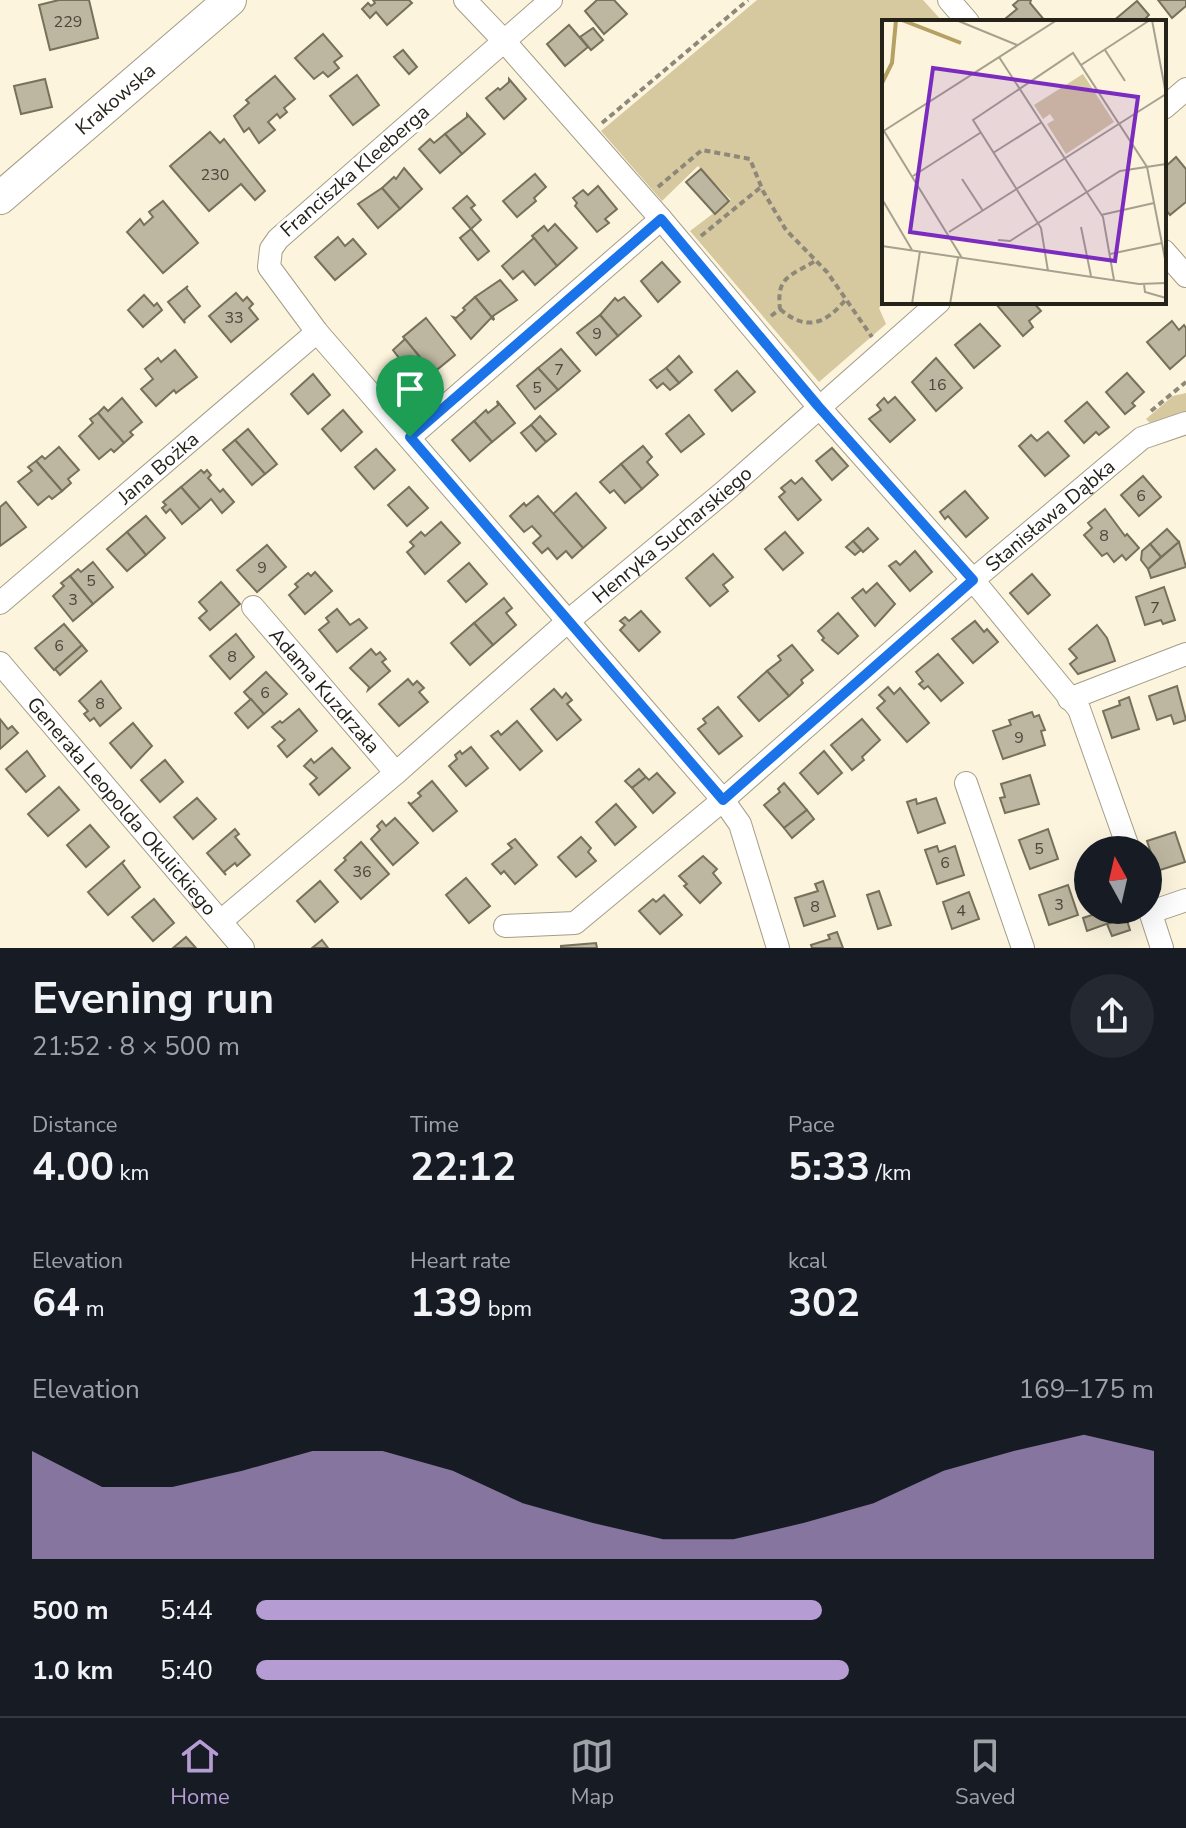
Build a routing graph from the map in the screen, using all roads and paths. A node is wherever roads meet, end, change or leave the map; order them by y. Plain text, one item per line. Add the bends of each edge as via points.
1 (230, 0) edge
2 (465, 0) edge
3 (551, 0) edge
4 (748, 0) edge
5 (949, 0) edge
6 (966, 20) edge
7 (504, 41) junction
8 (1186, 89) edge
9 (1166, 106) edge
10 (594, 129) dead end
11 (761, 187) junction
12 (650, 193) dead end
13 (0, 198) edge
14 (661, 219) junction
15 (692, 242) dead end
16 (1166, 253) edge
17 (816, 260) junction
18 (1186, 276) edge
19 (846, 299) junction
20 (937, 304) edge
21 (780, 309) junction
22 (763, 323) dead end
23 (317, 332) junction
24 (875, 342) dead end
25 (1178, 388) dead end
26 (1186, 388) edge
27 (818, 406) junction
28 (1186, 423) edge
29 (410, 437) junction
30 (973, 580) junction
31 (0, 603) edge
32 (253, 607) dead end
33 (567, 622) junction
34 (1186, 654) edge
35 (0, 663) edge
36 (1069, 699) junction
37 (396, 773) junction
38 (966, 783) dead end
39 (723, 800) junction
40 (1124, 836) edge
41 (1186, 900) edge
42 (1162, 906) edge
43 (221, 921) junction
44 (1154, 924) edge
45 (505, 926) dead end
46 (243, 948) edge
47 (778, 948) edge
48 (1023, 948) edge
49 (1162, 948) edge

1 - 13 main road, Krakowska
2 - 7 street
3 - 7 street, Franciszka Kleeberga
4 - 10 path
5 - 6 street
7 - 14 street
7 - 23 street, Franciszka Kleeberga via 271,249 269,267
8 - 9 street
11 - 12 path via 750,159 702,150
11 - 15 path
11 - 17 path via 786,230
14 - 27 street
14 - 29 street
16 - 18 street
17 - 19 path
17 - 21 path via 781,283
19 - 21 path via 815,323 802,323
19 - 24 path
20 - 27 street, Henryka Sucharskiego
21 - 22 path
23 - 29 street, Franciszka Kleeberga
23 - 31 street, Jana Bożka
25 - 26 path
27 - 30 street
27 - 33 street, Henryka Sucharskiego
28 - 30 street, Stanisława Dąbka via 1142,438
29 - 33 street, Franciszka Kleeberga
30 - 36 street
30 - 39 street, Stanisława Dąbka
32 - 37 street, Adama Kuzdrzała
33 - 37 street, Henryka Sucharskiego
33 - 39 street, Franciszka Kleeberga
34 - 36 street
35 - 43 street, Generała Leopolda Okulickiego
36 - 40 street via 1079,709
37 - 43 street, Henryka Sucharskiego
38 - 48 street
39 - 45 street, Stanisława Dąbka via 575,923
39 - 47 street, Franciszka Kleeberga via 740,824
41 - 42 street
43 - 46 street, Generała Leopolda Okulickiego
44 - 49 street

